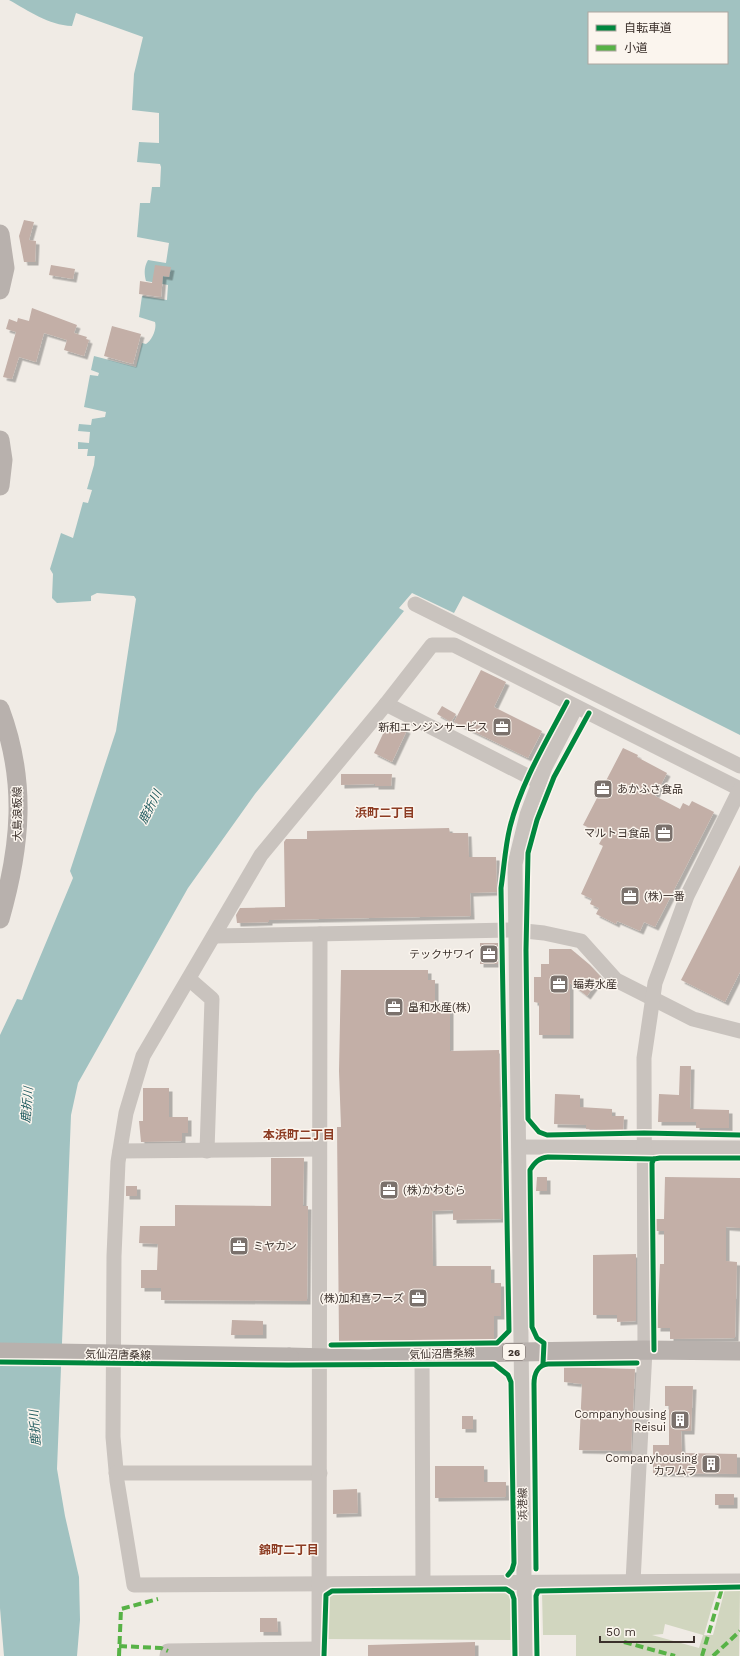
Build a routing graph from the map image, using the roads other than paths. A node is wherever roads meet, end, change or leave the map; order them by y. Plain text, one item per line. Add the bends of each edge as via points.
1 (0, 234) edge
2 (0, 290) edge
3 (0, 440) edge
4 (0, 486) edge
5 (415, 604) dead end
6 (386, 704) junction
7 (576, 707) junction
8 (0, 709) edge
9 (740, 766) edge
10 (539, 782) junction
11 (740, 789) edge
12 (0, 919) edge
13 (515, 930) junction
14 (320, 934) junction
15 (214, 936) junction
16 (189, 979) junction
17 (653, 998) junction
18 (740, 1031) edge
19 (519, 1147) junction
20 (644, 1148) junction
21 (740, 1148) edge
22 (319, 1149) junction
23 (207, 1151) junction
24 (120, 1152) junction
25 (645, 1350) junction
26 (740, 1351) edge
27 (0, 1352) edge
28 (520, 1352) junction
29 (422, 1354) junction
30 (320, 1359) junction
31 (116, 1473) junction
32 (320, 1473) junction
33 (740, 1581) edge
34 (633, 1582) junction
35 (524, 1583) junction
36 (423, 1584) junction
37 (320, 1585) junction
38 (319, 1652) edge
39 (168, 1656) edge
40 (525, 1656) edge

1 - 2 main road via 5,268
3 - 4 main road via 3,460
5 - 9 street
6 - 7 street via 432,645 454,645
6 - 10 street
6 - 15 street via 261,855
7 - 10 street, 浜港線
7 - 11 street
8 - 12 main road, 大島浪板線 via 15,765 19,801 17,844 11,883
10 - 13 street, 浜港線 via 527,815 515,864
11 - 17 street via 687,896 655,983
13 - 14 street
13 - 17 street via 581,941 616,980
13 - 19 street, 浜港線
14 - 15 street
14 - 22 street
15 - 16 street
16 - 23 street via 212,999
16 - 24 street via 143,1056 126,1113
17 - 18 street via 693,1019
17 - 20 street via 644,1058
19 - 20 street
19 - 28 street, 浜港線
20 - 21 street
20 - 25 street
22 - 23 street
22 - 30 street
23 - 24 street
24 - 31 street via 114,1256 113,1437
25 - 26 main road, 気仙沼唐桑線 / 26
25 - 28 main road, 気仙沼唐桑線 / 26
25 - 34 street
27 - 30 main road, 気仙沼唐桑線 / 26, bridge
28 - 29 main road, 気仙沼唐桑線 / 26
28 - 35 street, 浜港線
29 - 30 main road, 気仙沼唐桑線 / 26 via 369,1359
29 - 36 street
30 - 32 street
31 - 32 street
31 - 37 street via 134,1585
32 - 37 street
33 - 34 street
34 - 35 street
35 - 36 street
35 - 40 street, 浜港線
36 - 37 street
37 - 38 street
38 - 39 street via 168,1651

